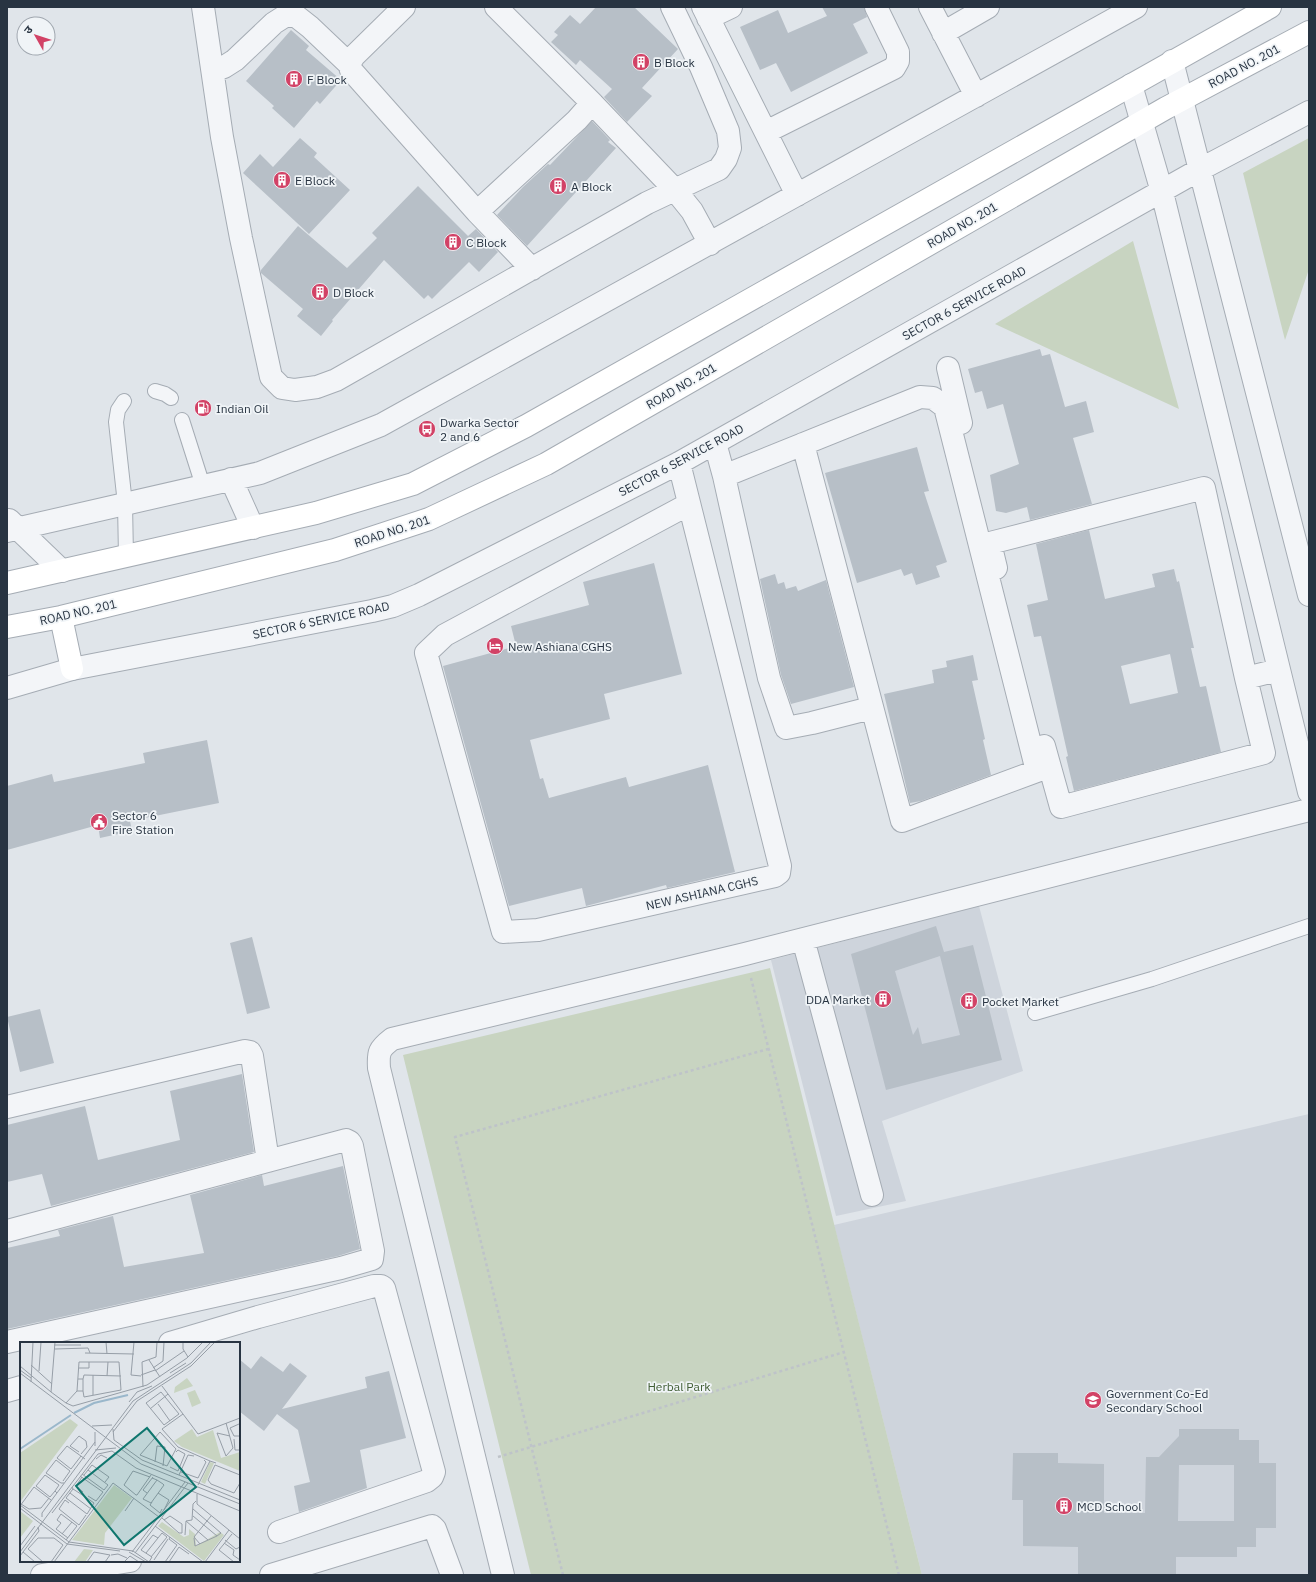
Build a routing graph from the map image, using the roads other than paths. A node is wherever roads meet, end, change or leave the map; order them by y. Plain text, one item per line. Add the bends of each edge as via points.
1 (203, 7) edge
2 (404, 7) edge
3 (496, 7) edge
4 (672, 7) edge
5 (731, 7) edge
6 (876, 7) edge
7 (930, 7) edge
8 (988, 7) edge
9 (1136, 7) edge
10 (1270, 7) edge
11 (706, 13) edge
12 (1309, 32) edge
13 (943, 33) junction
14 (1172, 62) junction
15 (349, 64) junction
16 (213, 71) junction
17 (1131, 85) junction
18 (976, 96) junction
19 (1182, 100) junction
20 (592, 103) junction
21 (1309, 112) edge
22 (1142, 122) junction
23 (766, 132) junction
24 (1199, 170) junction
25 (675, 190) junction
26 (1162, 192) junction
27 (797, 196) junction
28 (478, 212) junction
29 (710, 244) junction
30 (532, 270) junction
31 (948, 368) dead end
32 (155, 391) dead end
33 (171, 398) dead end
34 (124, 401) dead end
35 (182, 420) dead end
36 (716, 442) junction
37 (803, 444) junction
38 (679, 463) junction
39 (724, 476) junction
40 (231, 479) junction
41 (203, 486) junction
42 (125, 504) junction
43 (690, 504) junction
44 (11, 526) edge
45 (252, 528) junction
46 (990, 543) junction
47 (126, 556) junction
48 (62, 571) junction
49 (7, 583) edge
50 (1309, 595) edge
51 (61, 617) junction
52 (7, 627) edge
53 (72, 669) junction
54 (1278, 670) junction
55 (1246, 678) junction
56 (7, 688) edge
57 (871, 708) junction
58 (1309, 792) edge
59 (1309, 810) edge
60 (1309, 926) edge
61 (803, 940) junction
62 (1036, 1013) dead end
63 (7, 1107) edge
64 (268, 1161) junction
65 (872, 1195) dead end
66 (7, 1231) edge
67 (7, 1342) edge
68 (173, 1342) edge
69 (20, 1387) edge
70 (7, 1391) edge
71 (279, 1532) dead end
72 (124, 1562) edge
73 (42, 1575) edge
74 (271, 1575) edge
75 (452, 1575) edge
76 (504, 1575) edge

1 - 16 street
2 - 15 street via 372,37
3 - 20 street
4 - 25 street via 728,131 730,148 719,169
5 - 11 street
6 - 23 street via 898,52 898,61 894,68
7 - 13 street
8 - 13 street
9 - 18 street
10 - 14 main road
11 - 23 street
12 - 19 main road, ROAD NO. 201
13 - 18 street
14 - 17 main road
14 - 19 street
15 - 16 street via 296,16 286,16 274,23 235,60 224,68
15 - 28 street via 351,70
16 - 30 street via 223,144 264,350 271,377 282,388 295,390 317,387 336,380
17 - 22 street
17 - 45 main road via 526,426 413,484 316,513
18 - 27 street
19 - 22 main road, ROAD NO. 201
19 - 24 street
20 - 25 street
20 - 28 street
21 - 24 street, SECTOR 6 SERVICE ROAD
22 - 26 street
22 - 51 main road, ROAD NO. 201 via 546,464 429,519 336,550
23 - 27 street
24 - 26 street, SECTOR 6 SERVICE ROAD
24 - 50 street
25 - 29 street via 692,211
25 - 30 street
26 - 36 street, SECTOR 6 SERVICE ROAD
26 - 54 street
27 - 29 street
28 - 30 street
29 - 40 street via 381,425 260,473
31 - 46 street
32 - 33 lane
34 - 42 lane via 118,410 116,422
35 - 41 lane
36 - 38 street, SECTOR 6 SERVICE ROAD
36 - 39 street
37 - 39 street
37 - 57 street
37 - 57 street via 920,397 933,398 944,407 1037,771 902,821
38 - 43 street
38 - 53 street, SECTOR 6 SERVICE ROAD via 393,606
39 - 57 street via 769,678 786,728 812,724
40 - 41 street
40 - 45 street
41 - 42 street
42 - 44 street
42 - 47 lane
43 - 43 street, NEW ASHIANA CGHS via 780,866 779,873 538,930 503,932 426,653 445,635
44 - 48 street
45 - 47 main road
46 - 55 street via 1204,488
46 - 55 street via 1061,807 1264,754
47 - 48 main road
48 - 49 main road
51 - 52 main road, ROAD NO. 201
51 - 53 main road
53 - 56 street, SECTOR 6 SERVICE ROAD
54 - 55 street
54 - 58 street
59 - 61 street
60 - 62 lane via 1152,979
61 - 65 street
61 - 76 street via 392,1038 381,1047 378,1055 379,1068
63 - 64 street via 245,1051 250,1052
64 - 66 street
64 - 67 street via 342,1140 350,1142 370,1236 372,1259
68 - 71 street via 374,1286 384,1288 434,1472 432,1478
69 - 70 street
72 - 73 street
74 - 75 street via 432,1526

